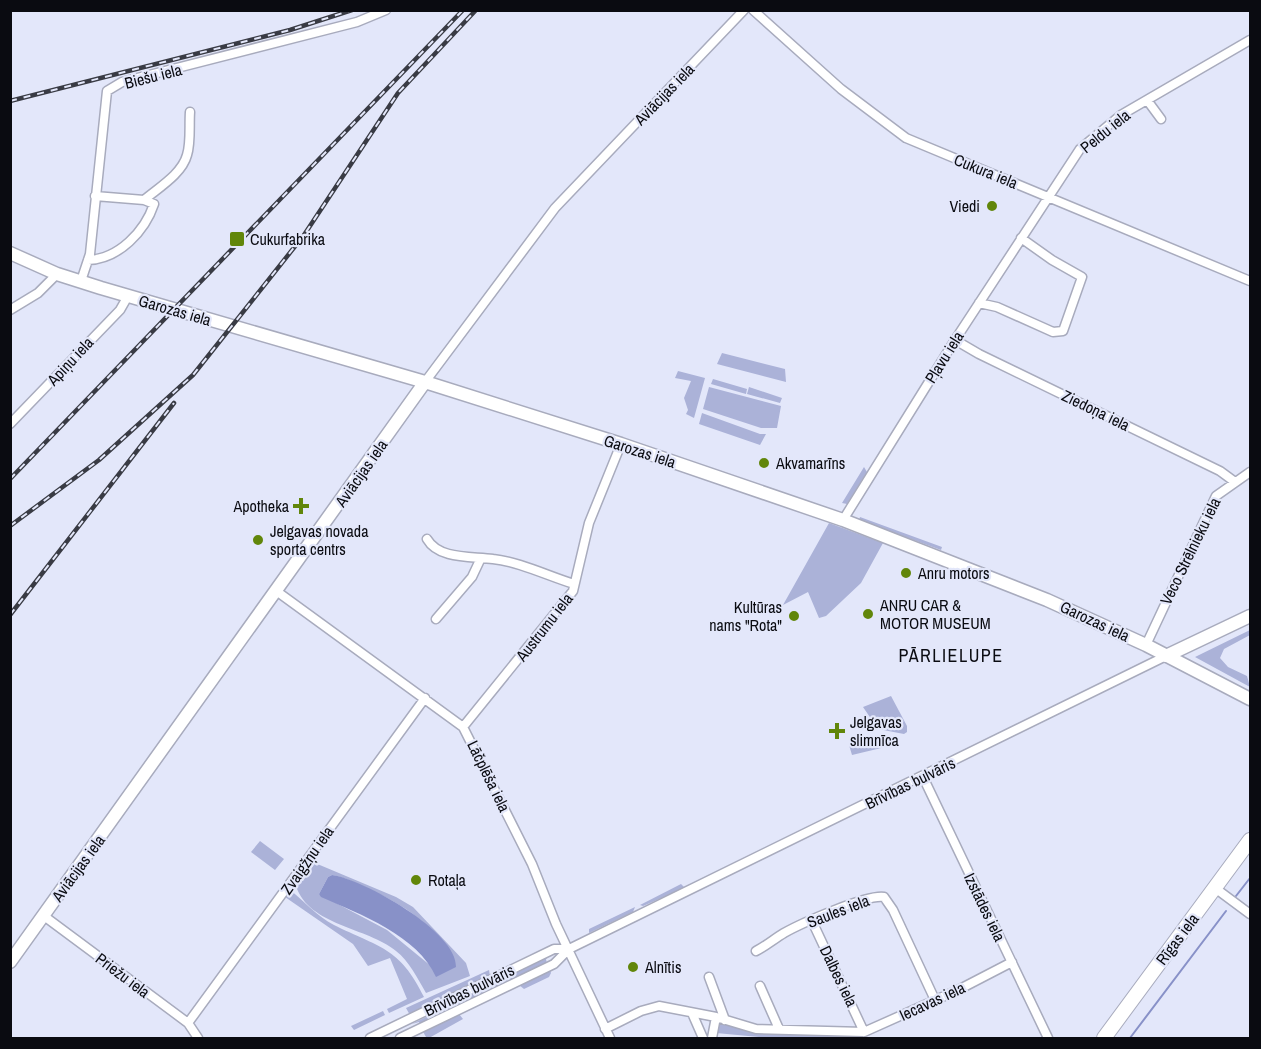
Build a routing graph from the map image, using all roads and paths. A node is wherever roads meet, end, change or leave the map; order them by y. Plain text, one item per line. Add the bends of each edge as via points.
1 (386, 10) edge
2 (744, 10) edge
3 (753, 10) edge
4 (1251, 40) edge
5 (1147, 100) junction
6 (190, 112) dead end
7 (1161, 119) dead end
8 (95, 196) junction
9 (1048, 197) junction
10 (144, 200) junction
11 (1021, 238) junction
12 (10, 253) edge
13 (88, 260) junction
14 (57, 274) junction
15 (81, 281) junction
16 (1251, 281) edge
17 (128, 296) junction
18 (979, 303) junction
19 (10, 310) edge
20 (955, 340) junction
21 (425, 382) junction
22 (10, 424) edge
23 (621, 444) junction
24 (1251, 472) edge
25 (1235, 482) junction
26 (843, 519) junction
27 (427, 539) dead end
28 (480, 560) junction
29 (574, 584) junction
30 (275, 590) junction
31 (1251, 616) edge
32 (436, 619) dead end
33 (1146, 645) junction
34 (1166, 656) junction
35 (425, 698) junction
36 (1251, 699) edge
37 (463, 727) junction
38 (923, 777) junction
39 (1251, 840) edge
40 (1215, 888) junction
41 (1251, 914) edge
42 (44, 916) junction
43 (812, 921) junction
44 (569, 949) junction
45 (756, 951) dead end
46 (10, 962) edge
47 (1012, 962) junction
48 (709, 977) dead end
49 (760, 986) dead end
50 (935, 1000) junction
51 (692, 1012) junction
52 (716, 1017) junction
53 (725, 1020) junction
54 (188, 1023) junction
55 (393, 1028) junction
56 (605, 1029) junction
57 (779, 1029) junction
58 (864, 1032) junction
59 (198, 1038) edge
60 (370, 1038) edge
61 (399, 1038) edge
62 (610, 1038) edge
63 (703, 1038) edge
64 (712, 1038) edge
65 (1048, 1038) edge
66 (1104, 1038) edge

1 - 8 street, Biešu iela via 357,22 112,86 105,97
2 - 21 street, Aviācijas iela via 555,208
3 - 9 street, Cukura iela via 841,90 906,138
4 - 5 street, Peldu iela
5 - 7 street, Peldu iela
5 - 9 street, Peldu iela via 1088,140
6 - 10 street via 187,156
8 - 10 street
8 - 13 street, Biešu iela
9 - 11 street, Pļavu iela
9 - 16 street, Cukura iela
10 - 13 street via 154,204 148,220 132,240 99,260
11 - 18 street, Pļavu iela
11 - 18 street via 1082,277 1063,331 1053,332
12 - 14 main road, Garozas iela
13 - 15 street, Biešu iela
14 - 15 main road, Garozas iela
14 - 19 street via 38,293
15 - 17 main road, Garozas iela
17 - 21 main road, Garozas iela
17 - 22 street, Apiņu iela via 120,310
18 - 20 street, Pļavu iela
20 - 25 street, Ziedoņa iela via 1220,471
20 - 26 street, Pļavu iela
21 - 23 main road, Garozas iela
21 - 30 main road, Aviācijas iela
23 - 26 main road, Garozas iela
23 - 29 street, Austrumu iela via 589,523
24 - 25 street, Veco Strēlnieku iela
25 - 33 street, Veco Strēlnieku iela via 1213,501
26 - 33 main road, Garozas iela via 1006,581
27 - 28 street via 441,551
28 - 29 street via 491,558
28 - 32 street via 472,577
29 - 37 street, Austrumu iela via 563,606
30 - 35 street, Lāčplēša iela
30 - 42 main road, Aviācijas iela
31 - 34 main road, Brīvības bulvāris
33 - 34 main road, Garozas iela
34 - 36 main road, Garozas iela
34 - 38 street, Brīvības bulvāris
35 - 37 street, Lāčplēša iela
35 - 54 street, Zvaigžņu iela
37 - 44 street, Lāčplēša iela via 532,864
38 - 44 street, Brīvības bulvāris
38 - 47 street, Izstādes iela
39 - 40 main road, Rīgas iela
40 - 41 street
40 - 66 main road, Rīgas iela
42 - 46 main road, Aviācijas iela
42 - 54 street, Priežu iela
43 - 45 street, Saules iela via 783,933
43 - 50 street, Saules iela via 870,898 884,897
43 - 58 street, Dalbes iela
44 - 55 street, Brīvības bulvāris via 554,949
44 - 56 street, Lāčplēša iela
44 - 61 street, Brīvības bulvāris via 554,964
47 - 50 street, Iecavas iela
47 - 65 street, Izstādes iela
48 - 53 street
49 - 57 street
50 - 58 street, Iecavas iela
51 - 52 street, Iecavas iela
51 - 56 street, Iecavas iela via 651,1007
51 - 63 street
52 - 53 street, Iecavas iela
52 - 64 street
53 - 57 street, Iecavas iela via 756,1029
54 - 59 street, Priežu iela
55 - 60 street, Brīvības bulvāris
55 - 61 street
56 - 62 street, Lāčplēša iela
57 - 58 street, Iecavas iela

